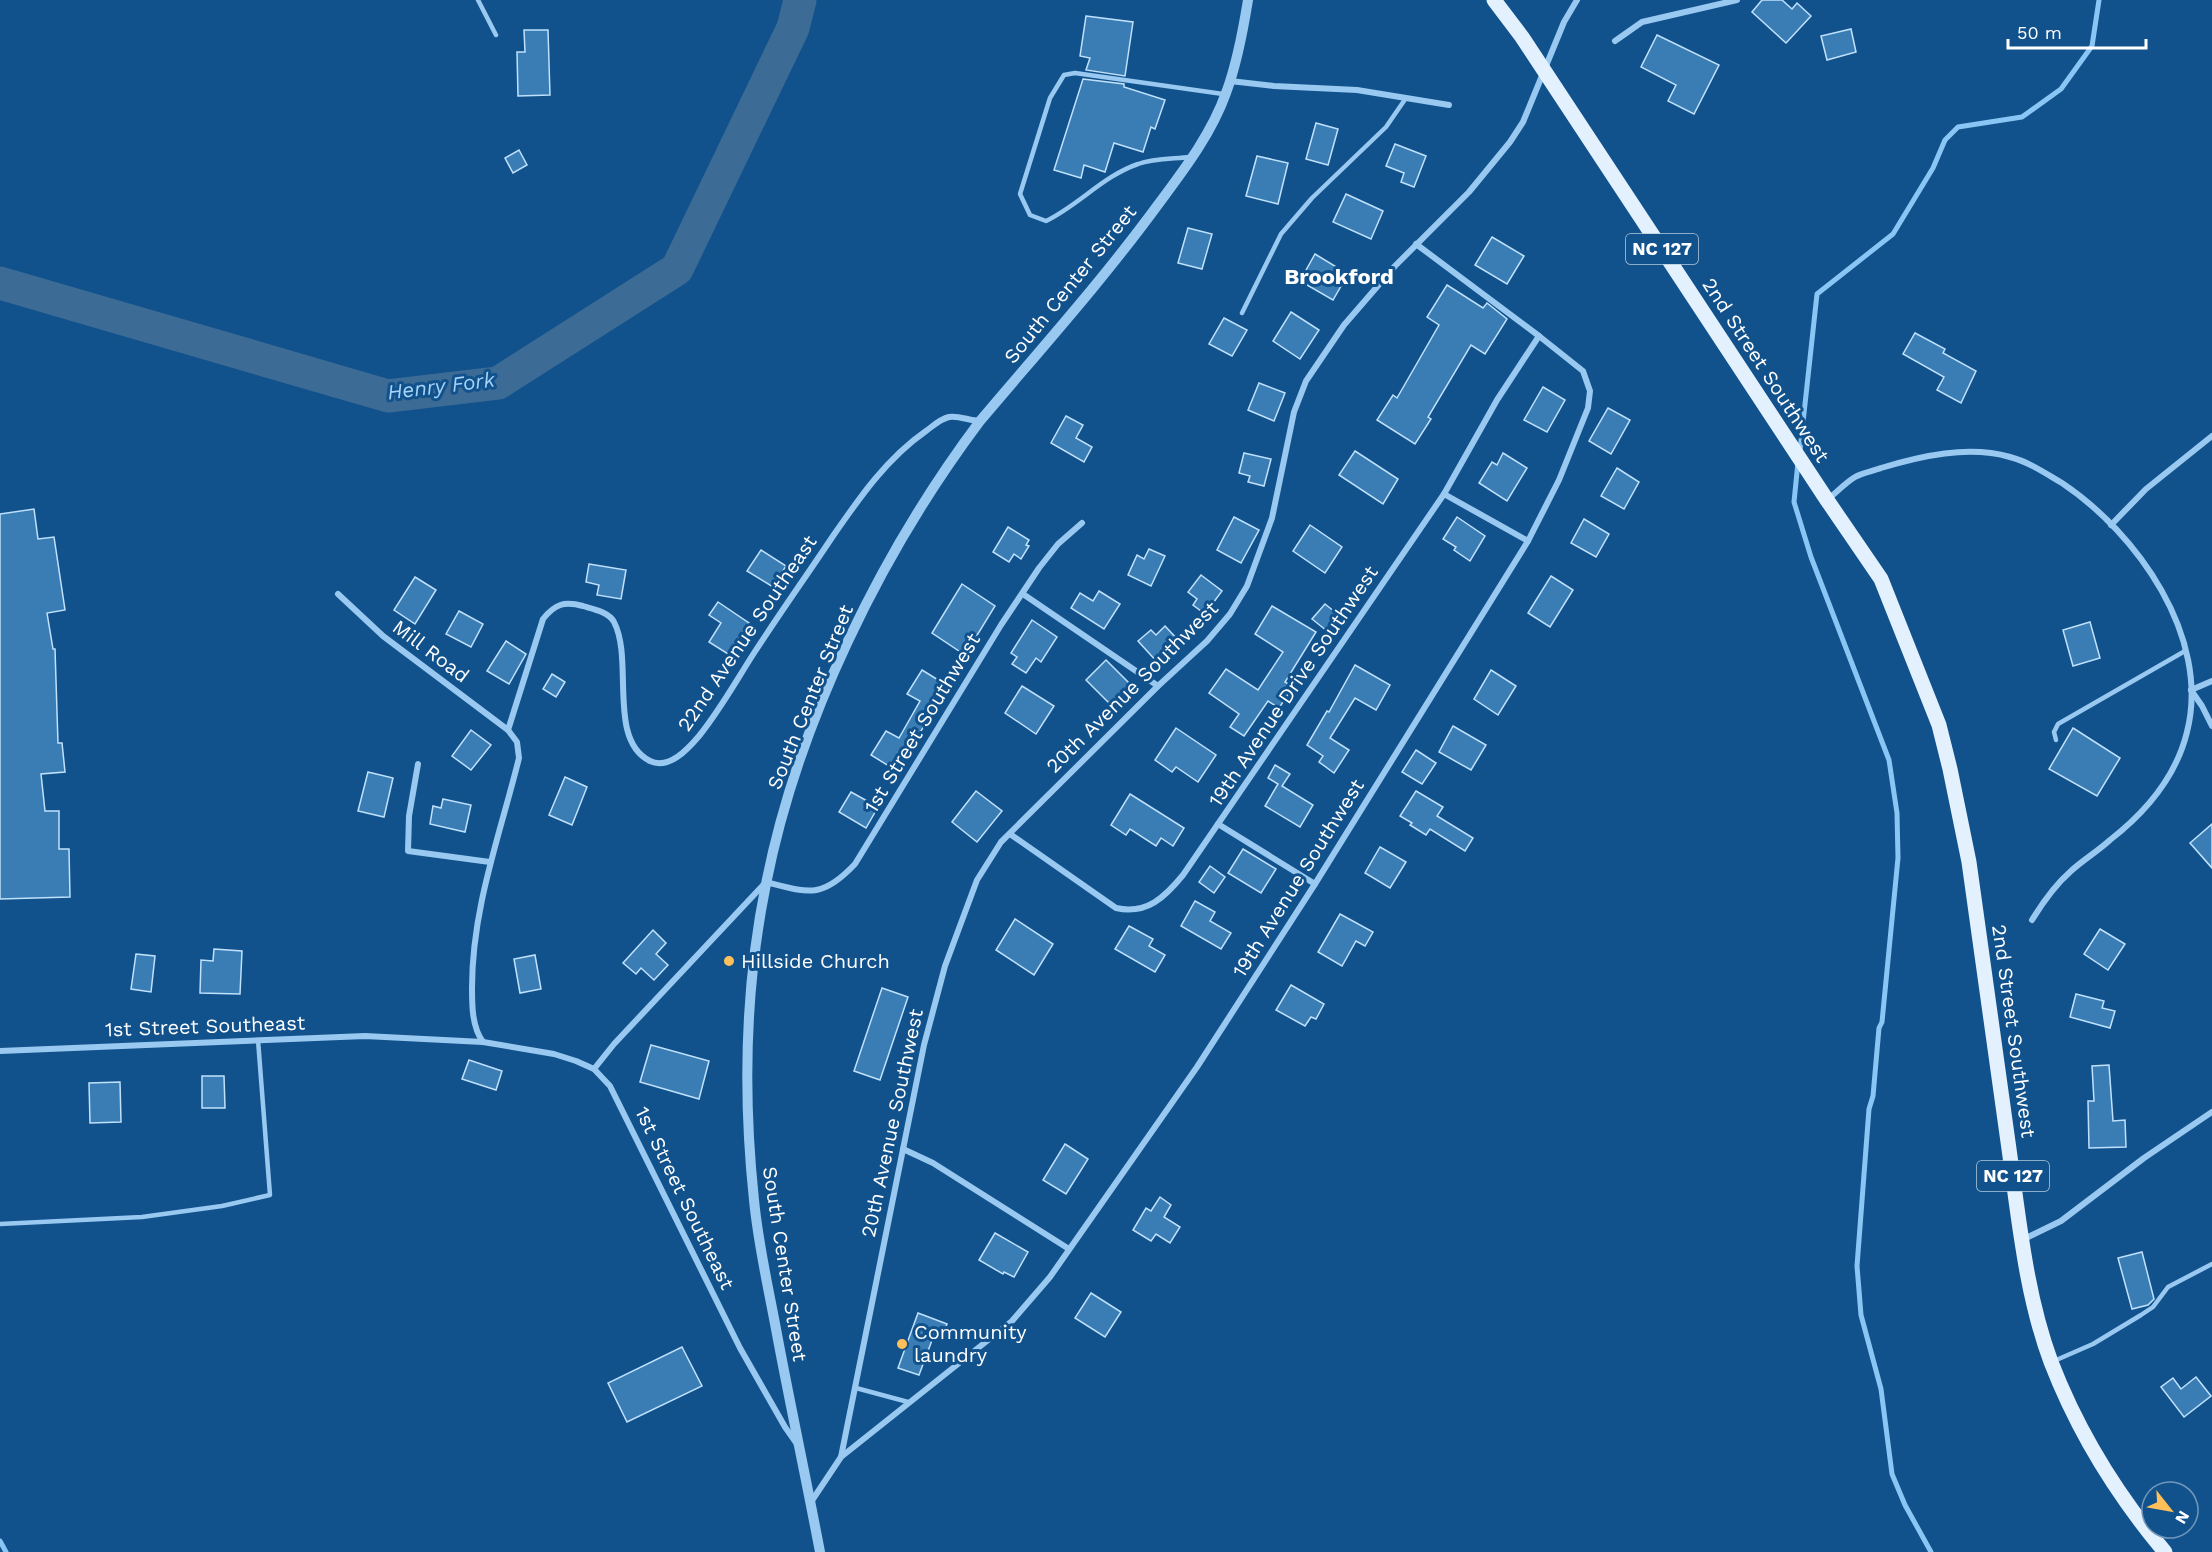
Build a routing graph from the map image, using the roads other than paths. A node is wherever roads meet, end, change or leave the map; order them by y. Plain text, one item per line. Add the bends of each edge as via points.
1 (478, 0) edge
2 (1248, 0) edge
3 (1494, 0) edge
4 (1577, 0) edge
5 (1737, 0) edge
6 (496, 35) dead end
7 (1615, 41) dead end
8 (1544, 70) junction
9 (1230, 81) junction
10 (1226, 95) junction
11 (1406, 98) junction
12 (1449, 105) dead end
13 (1194, 156) junction
14 (1416, 244) junction
15 (1242, 313) dead end
16 (1539, 336) junction
17 (980, 421) junction
18 (2212, 436) edge
19 (1444, 494) junction
20 (1827, 500) junction
21 (1082, 524) dead end
22 (2111, 525) junction
23 (1528, 542) junction
24 (338, 594) dead end
25 (1023, 594) junction
26 (2185, 651) junction
27 (2212, 681) edge
28 (1158, 686) junction
29 (2191, 690) junction
30 (2212, 726) edge
31 (508, 730) junction
32 (2056, 740) dead end
33 (418, 764) dead end
34 (1218, 824) junction
35 (1010, 834) junction
36 (490, 862) junction
37 (766, 882) junction
38 (1315, 884) junction
39 (2032, 920) dead end
40 (258, 1041) junction
41 (483, 1042) junction
42 (0, 1051) edge
43 (594, 1069) junction
44 (2212, 1112) edge
45 (903, 1149) junction
46 (0, 1224) edge
47 (2022, 1240) junction
48 (1069, 1249) junction
49 (2212, 1264) edge
50 (2051, 1362) junction
51 (856, 1388) junction
52 (908, 1402) junction
53 (798, 1446) junction
54 (841, 1457) junction
55 (811, 1503) junction
56 (820, 1552) edge
57 (2164, 1552) edge

1 - 6 lane
2 - 9 street, South Center Street
3 - 8 main road, 2nd Street Southwest / NC 127
4 - 8 street, 20th Avenue Southwest
5 - 7 street via 1642,22
8 - 14 street, 20th Avenue Southwest via 1524,122 1510,142 1469,192
8 - 20 main road, 2nd Street Southwest / NC 127
9 - 10 street, South Center Street
9 - 11 street via 1358,90
10 - 13 street, South Center Street
10 - 13 lane via 1075,73 1064,75 1050,98 1020,194 1030,215 1046,221 1066,211 1106,180 1139,163
11 - 12 street
11 - 15 lane via 1386,127 1312,198 1281,234
13 - 17 street, South Center Street via 1129,244
14 - 16 street, 19th Avenue Southwest
14 - 28 street, 20th Avenue Southwest via 1344,325 1306,381 1294,412 1272,518 1247,586 1207,641
16 - 19 street, 19th Avenue Drive Southwest via 1497,400
16 - 23 street, 19th Avenue Southwest via 1583,371 1590,391 1588,408 1559,480
17 - 31 street, 22nd Avenue Southeast via 951,416 942,420 908,444 885,467 857,501 726,699 698,737 670,762 656,764 636,751 627,732 622,645 614,620 577,605 552,608 543,619
17 - 37 street, South Center Street via 900,541 848,642 796,771
18 - 22 street via 2146,489
19 - 23 street
19 - 34 street, 19th Avenue Drive Southwest
20 - 22 street via 1856,477 1900,462 1935,454 1982,452 2032,465 2083,499
20 - 47 main road, 2nd Street Southwest / NC 127 via 1881,579 1939,725 1970,862
21 - 25 street, 1st Street Southwest via 1058,544
22 - 26 street via 2139,555 2156,581
23 - 38 street, 19th Avenue Southwest
24 - 31 street, Mill Road via 383,636
25 - 28 street
25 - 37 street, 1st Street Southwest via 975,664 855,864 829,887 806,892
26 - 29 street
26 - 32 lane via 2058,724
27 - 29 street
28 - 35 street, 20th Avenue Southwest
29 - 30 street
29 - 39 street via 2188,730 2169,778 2131,823 2054,889
31 - 36 street via 517,742 519,758
33 - 36 street via 408,851
34 - 35 street, 19th Avenue Drive Southwest via 1166,895 1130,911 1116,908
34 - 38 street
35 - 45 street, 20th Avenue Southwest via 977,880 945,966
36 - 41 street via 472,962 474,1020
37 - 43 street
37 - 53 street, South Center Street via 750,1016 747,1098 760,1246
38 - 48 street, 19th Avenue Southwest via 1197,1067
40 - 41 street, 1st Street Southeast via 365,1036
40 - 42 street, 1st Street Southeast
40 - 46 lane via 270,1195 142,1217
41 - 43 street, 1st Street Southeast via 554,1054
43 - 53 street, 1st Street Southeast via 610,1086 740,1348
44 - 47 street via 2061,1221
45 - 48 street via 933,1163
45 - 51 street, 20th Avenue Southwest
47 - 50 main road, 2nd Street Southwest / NC 127 via 2036,1313
48 - 52 street, 19th Avenue Southwest via 1012,1321
49 - 50 lane via 2168,1287 2153,1307 2141,1315 2093,1344
50 - 57 main road, 2nd Street Southwest / NC 127 via 2099,1463
51 - 52 lane
51 - 54 street, 20th Avenue Southwest
52 - 54 street, 19th Avenue Southwest
53 - 55 street, South Center Street
54 - 55 street, 19th Avenue Southwest
55 - 56 street, South Center Street

